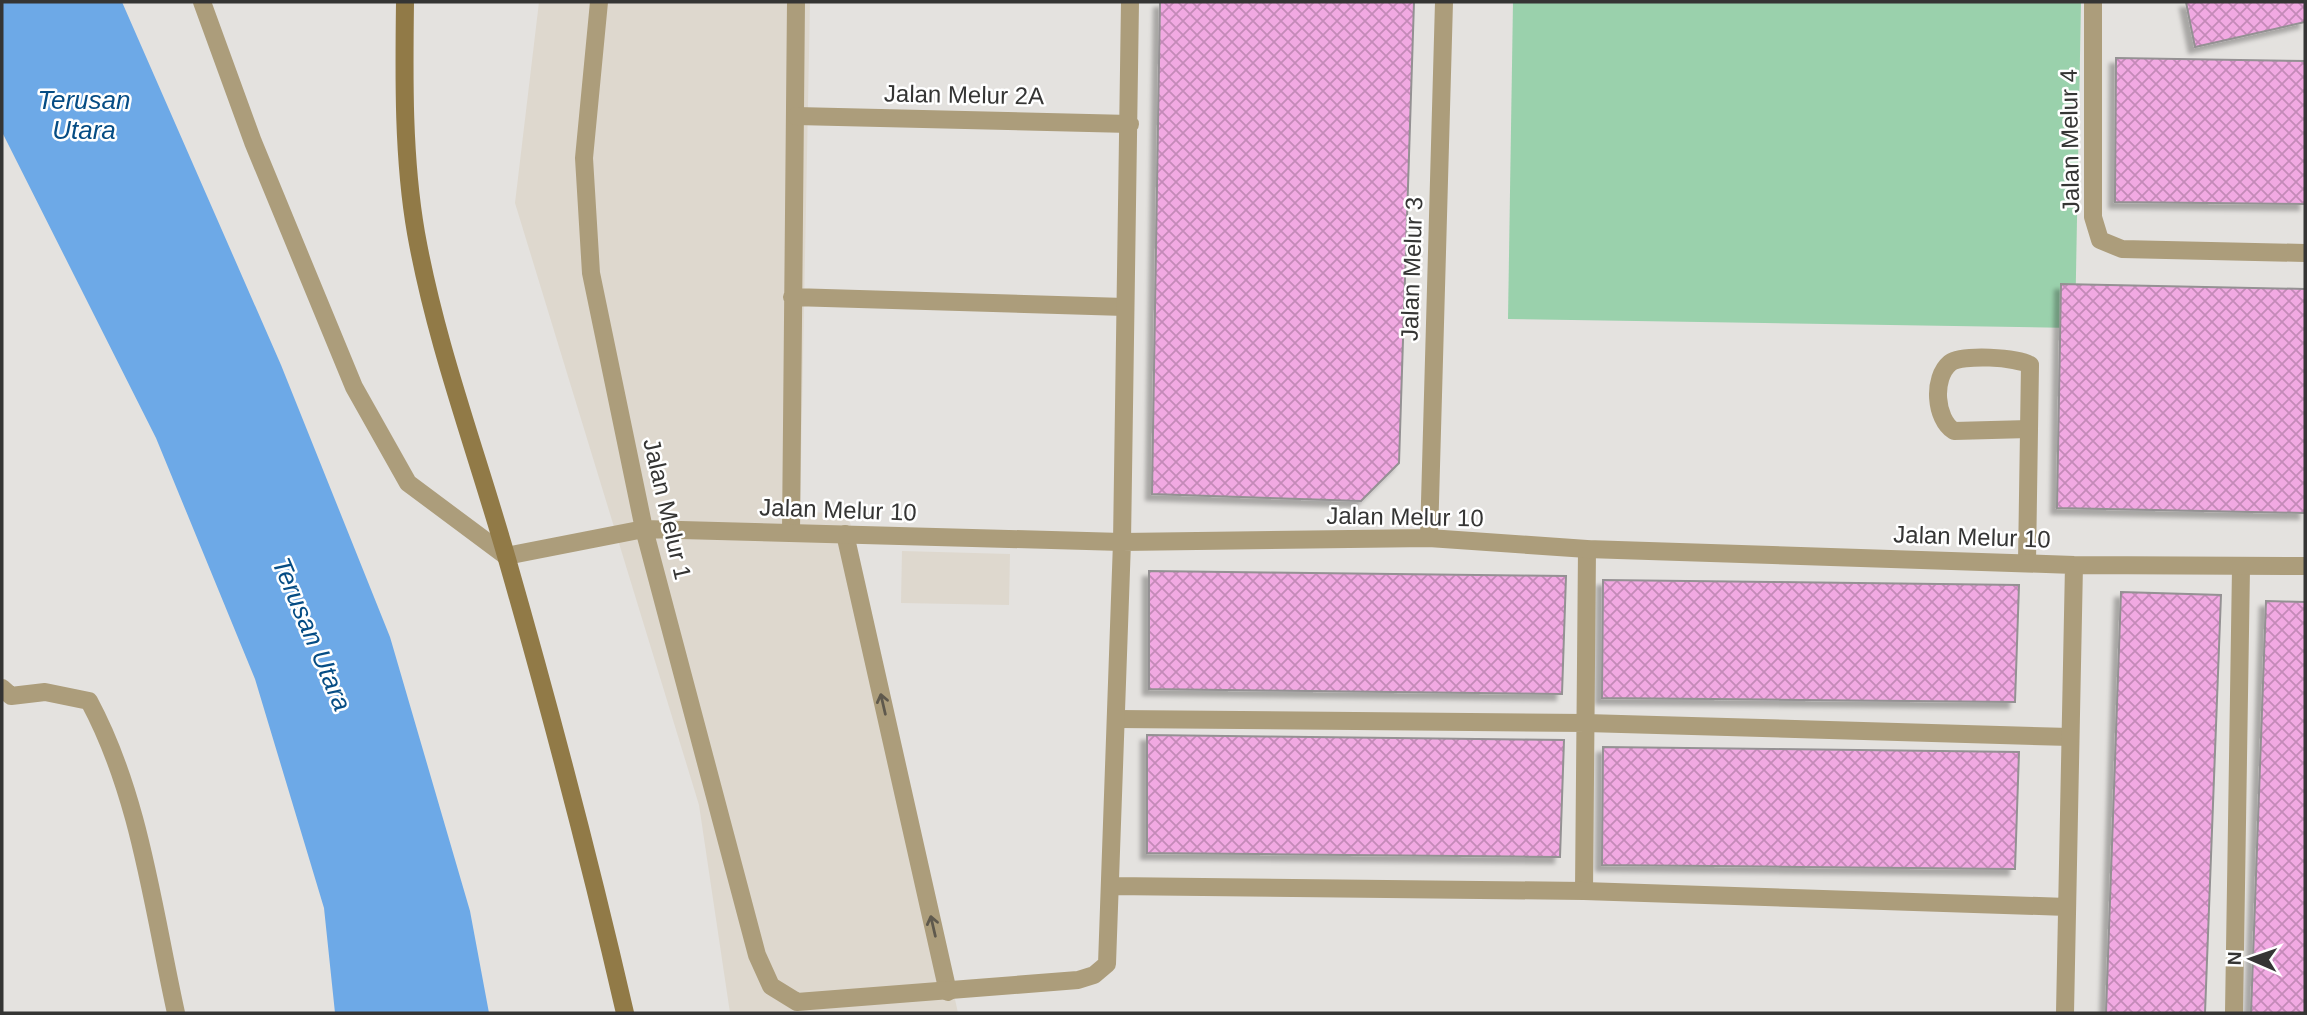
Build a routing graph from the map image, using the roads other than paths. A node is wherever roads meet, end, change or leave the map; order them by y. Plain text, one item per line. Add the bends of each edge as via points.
1 (202, 2) edge
2 (405, 2) edge
3 (599, 2) edge
4 (796, 2) edge
5 (1130, 2) edge
6 (1444, 2) edge
7 (2093, 2) edge
8 (796, 116) junction
9 (1130, 124) junction
10 (2305, 253) edge
11 (792, 298) junction
12 (1125, 307) junction
13 (2029, 429) junction
14 (644, 529) junction
15 (791, 533) junction
16 (845, 534) junction
17 (1429, 538) junction
18 (1122, 542) junction
19 (1587, 549) junction
20 (506, 556) junction
21 (2026, 562) junction
22 (2074, 565) junction
23 (2305, 566) edge
24 (2241, 568) junction
25 (2, 688) edge
26 (1117, 719) junction
27 (1586, 723) junction
28 (2070, 737) junction
29 (1111, 886) junction
30 (1584, 891) junction
31 (2067, 907) junction
32 (948, 992) junction
33 (176, 1013) edge
34 (625, 1013) edge
35 (2065, 1013) edge
36 (2234, 1013) edge

1 - 20 street via 253,142 354,387 408,483
2 - 20 main road via 404,91 416,232 442,350
3 - 14 street, Jalan Melur 1 via 584,158 586,218 591,273
4 - 8 street
5 - 9 street
6 - 17 street, Jalan Melur 3
7 - 10 street, Jalan Melur 4 via 2094,217 2100,240 2122,249
8 - 9 street, Jalan Melur 2A
8 - 11 street
9 - 12 street
11 - 12 street
11 - 15 street
12 - 18 street
13 - 13 street via 2030,365 1961,358 1941,374 1939,413 1954,431
13 - 21 street
14 - 15 street, Jalan Melur 10
14 - 20 street, Jalan Melur 10
14 - 32 street, Jalan Melur 1 via 757,955 771,986 797,1002
15 - 16 street, Jalan Melur 10
16 - 18 street, Jalan Melur 10
32 -> 16 street
17 - 18 street, Jalan Melur 10
17 - 19 street, Jalan Melur 10
18 - 26 street
19 - 21 street, Jalan Melur 10
19 - 27 street
20 - 34 main road via 593,876
21 - 22 street, Jalan Melur 10
22 - 24 street, Jalan Melur 10
22 - 28 street
23 - 24 street, Jalan Melur 10
24 - 36 street
25 - 33 street via 11,696 45,692 89,701 110,741 133,815
26 - 27 street
26 - 29 street
27 - 28 street
27 - 30 street
28 - 31 street
29 - 30 street
29 - 32 street via 1107,964 1094,975
30 - 31 street
31 - 35 street

